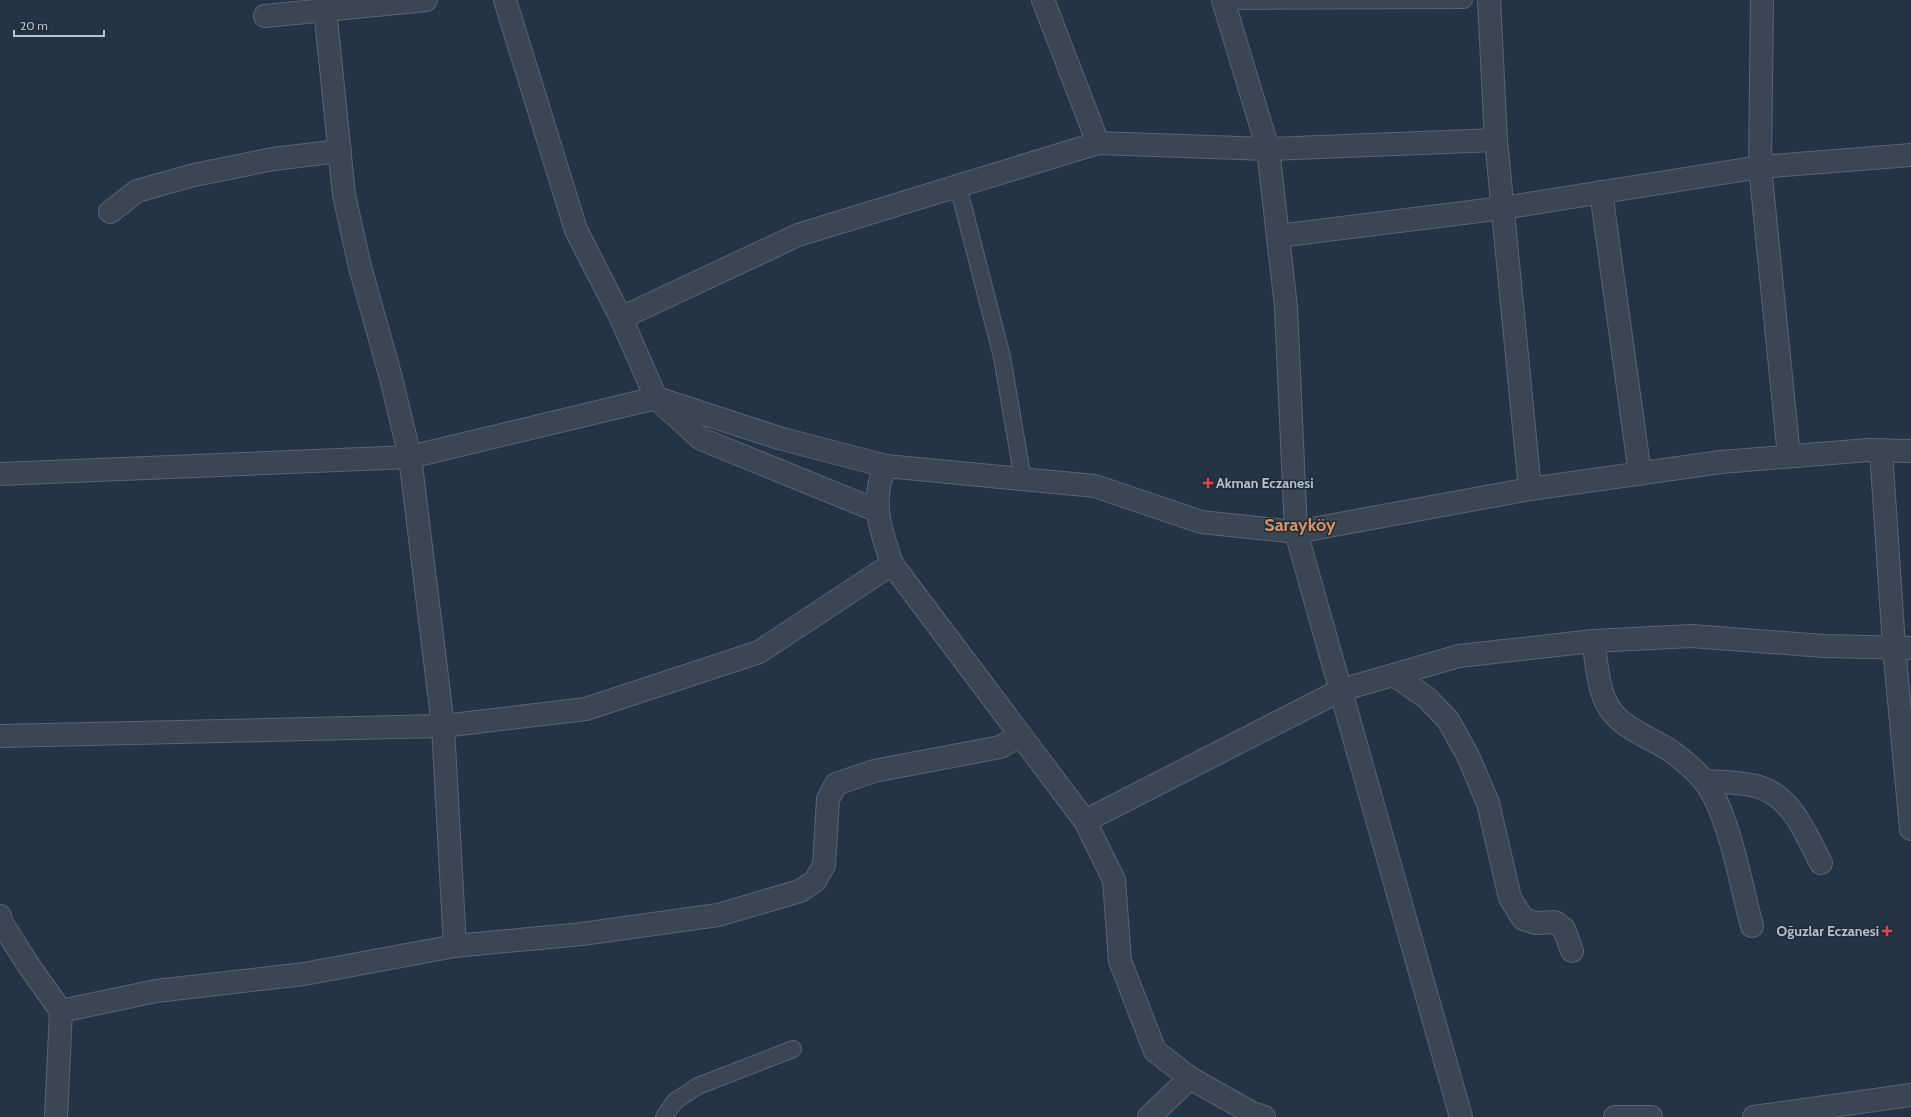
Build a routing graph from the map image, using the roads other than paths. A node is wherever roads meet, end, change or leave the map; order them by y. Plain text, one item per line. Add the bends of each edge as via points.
1 (426, 0) edge
2 (505, 0) edge
3 (1043, 0) edge
4 (1223, 0) edge
5 (1464, 0) edge
6 (1489, 0) edge
7 (1762, 0) edge
8 (325, 10) junction
9 (265, 16) dead end
10 (1496, 140) junction
11 (1098, 143) junction
12 (1268, 149) junction
13 (340, 151) junction
14 (1911, 155) edge
15 (1760, 167) junction
16 (958, 186) junction
17 (1601, 192) junction
18 (1503, 208) junction
19 (110, 212) dead end
20 (1278, 236) junction
21 (621, 318) junction
22 (656, 398) junction
23 (1881, 450) junction
24 (1911, 451) edge
25 (1789, 456) junction
26 (410, 457) junction
27 (886, 466) junction
28 (0, 474) edge
29 (1640, 474) junction
30 (1022, 480) junction
31 (1530, 489) junction
32 (878, 511) junction
33 (1296, 532) junction
34 (892, 564) junction
35 (1593, 641) junction
36 (1902, 648) edge
37 (1394, 675) junction
38 (1341, 690) junction
39 (443, 726) junction
40 (0, 736) edge
41 (1020, 736) junction
42 (1704, 781) junction
43 (1085, 821) junction
44 (1911, 829) edge
45 (1821, 863) dead end
46 (0, 916) edge
47 (1752, 926) dead end
48 (455, 946) junction
49 (1572, 951) dead end
50 (61, 1011) junction
51 (793, 1049) dead end
52 (1190, 1078) junction
53 (1911, 1095) edge
54 (1256, 1116) edge
55 (56, 1117) edge
56 (664, 1117) edge
57 (1149, 1117) edge
58 (1461, 1117) edge
59 (1615, 1117) edge
60 (1651, 1117) edge
61 (1760, 1117) edge

1 - 8 street
2 - 21 street via 576,230
3 - 11 street
4 - 5 lane
4 - 12 street
6 - 10 street
7 - 15 street
8 - 9 street
8 - 13 street
10 - 12 street
10 - 18 street
11 - 12 street
11 - 16 street
12 - 20 street
13 - 19 street via 273,159 194,175 137,191
13 - 26 street via 344,194 360,267
14 - 15 street
15 - 17 street
15 - 25 street
16 - 21 street via 798,235
16 - 30 lane via 1002,357
17 - 18 street
17 - 29 street
18 - 20 street
18 - 31 street
20 - 33 street via 1286,307
21 - 22 street
22 - 26 street
22 - 27 street via 779,438
22 - 32 street via 701,439
23 - 24 street
23 - 25 street
23 - 36 street
25 - 29 street via 1721,462
26 - 28 street
26 - 39 street
27 - 30 street
27 - 32 street via 878,487
29 - 31 street
30 - 33 street via 1095,486 1201,522
31 - 33 street
32 - 34 street via 882,535
33 - 38 street
34 - 39 street via 759,652 586,709
34 - 41 street
35 - 36 street via 1691,636 1824,646
35 - 37 street via 1459,656
35 - 42 street via 1602,692 1619,720 1632,731 1670,751
36 - 44 street
37 - 38 street
37 - 49 street via 1427,698 1448,720 1468,756 1488,803 1510,898 1523,919 1536,923 1556,922 1564,929
38 - 43 street
38 - 58 street
39 - 40 street
39 - 48 street
41 - 43 street
41 - 48 street via 1000,747 874,771 836,784 828,799 824,865 815,881 800,891 718,915 582,934
42 - 45 street via 1758,786 1773,794 1787,804 1797,817
42 - 47 street via 1716,798
43 - 52 street via 1114,880 1120,961 1155,1051
46 - 50 street via 1,922 29,966
48 - 50 street via 304,974 156,991
50 - 55 street
51 - 56 lane via 698,1086 676,1101
52 - 54 street
52 - 57 street
53 - 61 street
59 - 60 street

